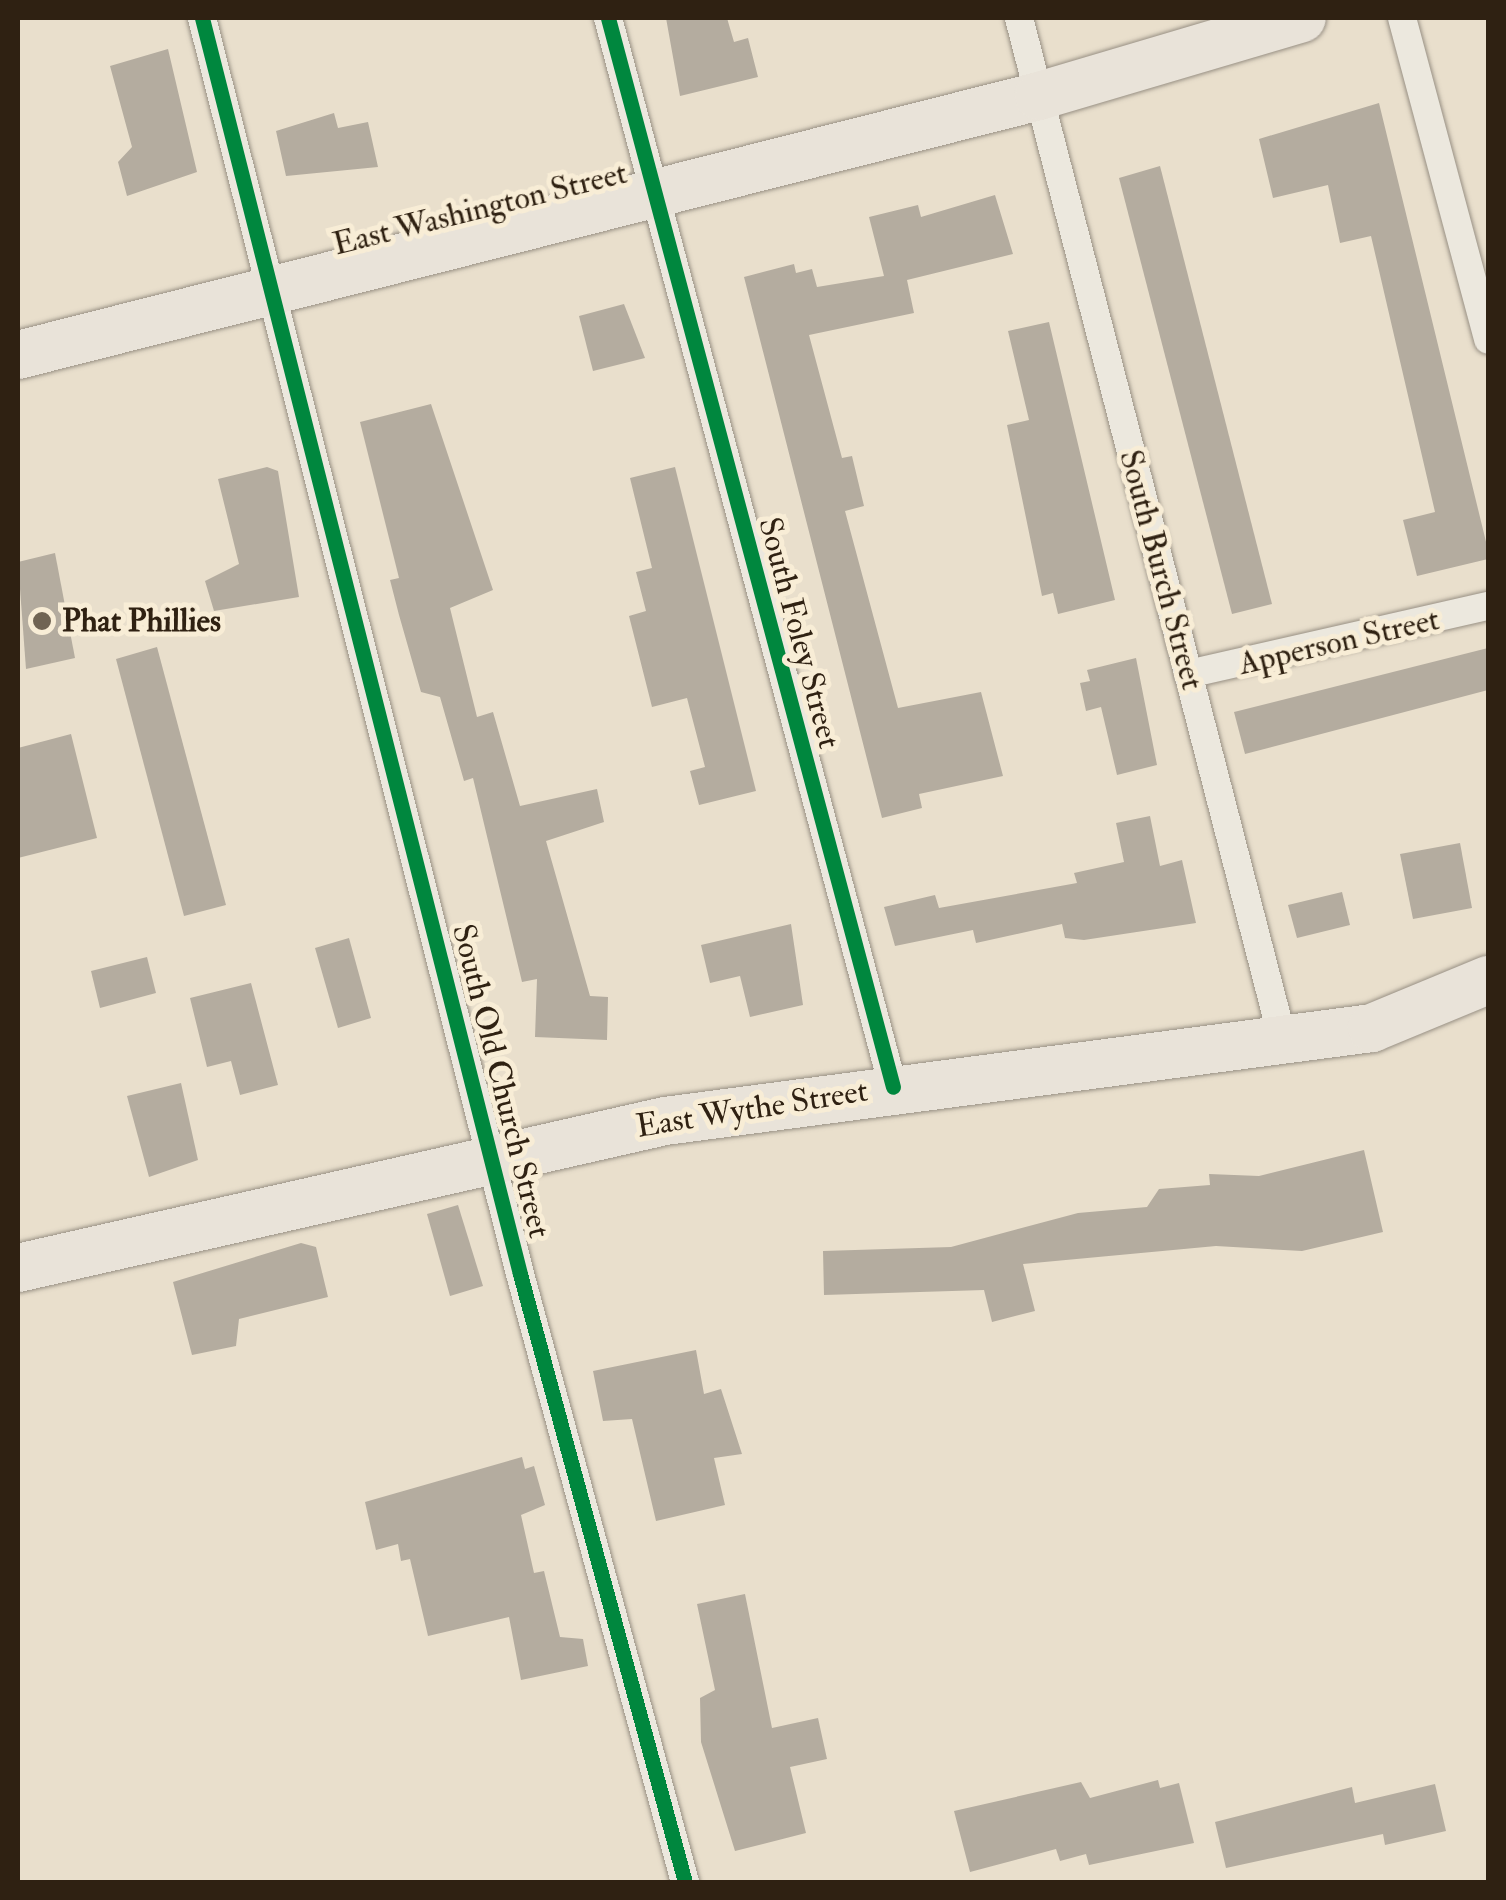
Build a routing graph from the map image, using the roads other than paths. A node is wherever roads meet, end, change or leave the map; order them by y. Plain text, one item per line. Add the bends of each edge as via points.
1 (202, 18) edge
2 (608, 18) edge
3 (1018, 18) edge
4 (1302, 18) edge
5 (1402, 18) edge
6 (1039, 96) junction
7 (652, 193) junction
8 (267, 291) junction
9 (1488, 340) edge
10 (18, 355) edge
11 (1488, 606) edge
12 (1188, 674) junction
13 (1488, 980) edge
14 (1284, 1044) junction
15 (892, 1087) junction
16 (493, 1158) junction
17 (18, 1268) edge
18 (685, 1882) edge

1 - 8 street, South Old Church Street
2 - 7 street, South Foley Street
3 - 6 street, South Burch Street
4 - 6 highway, East Washington Street
5 - 9 street
6 - 7 highway, East Washington Street
6 - 12 street, South Burch Street
7 - 8 highway, East Washington Street
7 - 15 street, South Foley Street
8 - 10 highway, East Washington Street
8 - 16 street, South Old Church Street
11 - 12 street, Apperson Street
12 - 14 street, South Burch Street
13 - 14 highway, East Wythe Street via 1414,1015
14 - 15 highway, East Wythe Street
15 - 16 highway, East Wythe Street
16 - 17 highway, East Wythe Street
16 - 18 street, South Old Church Street

